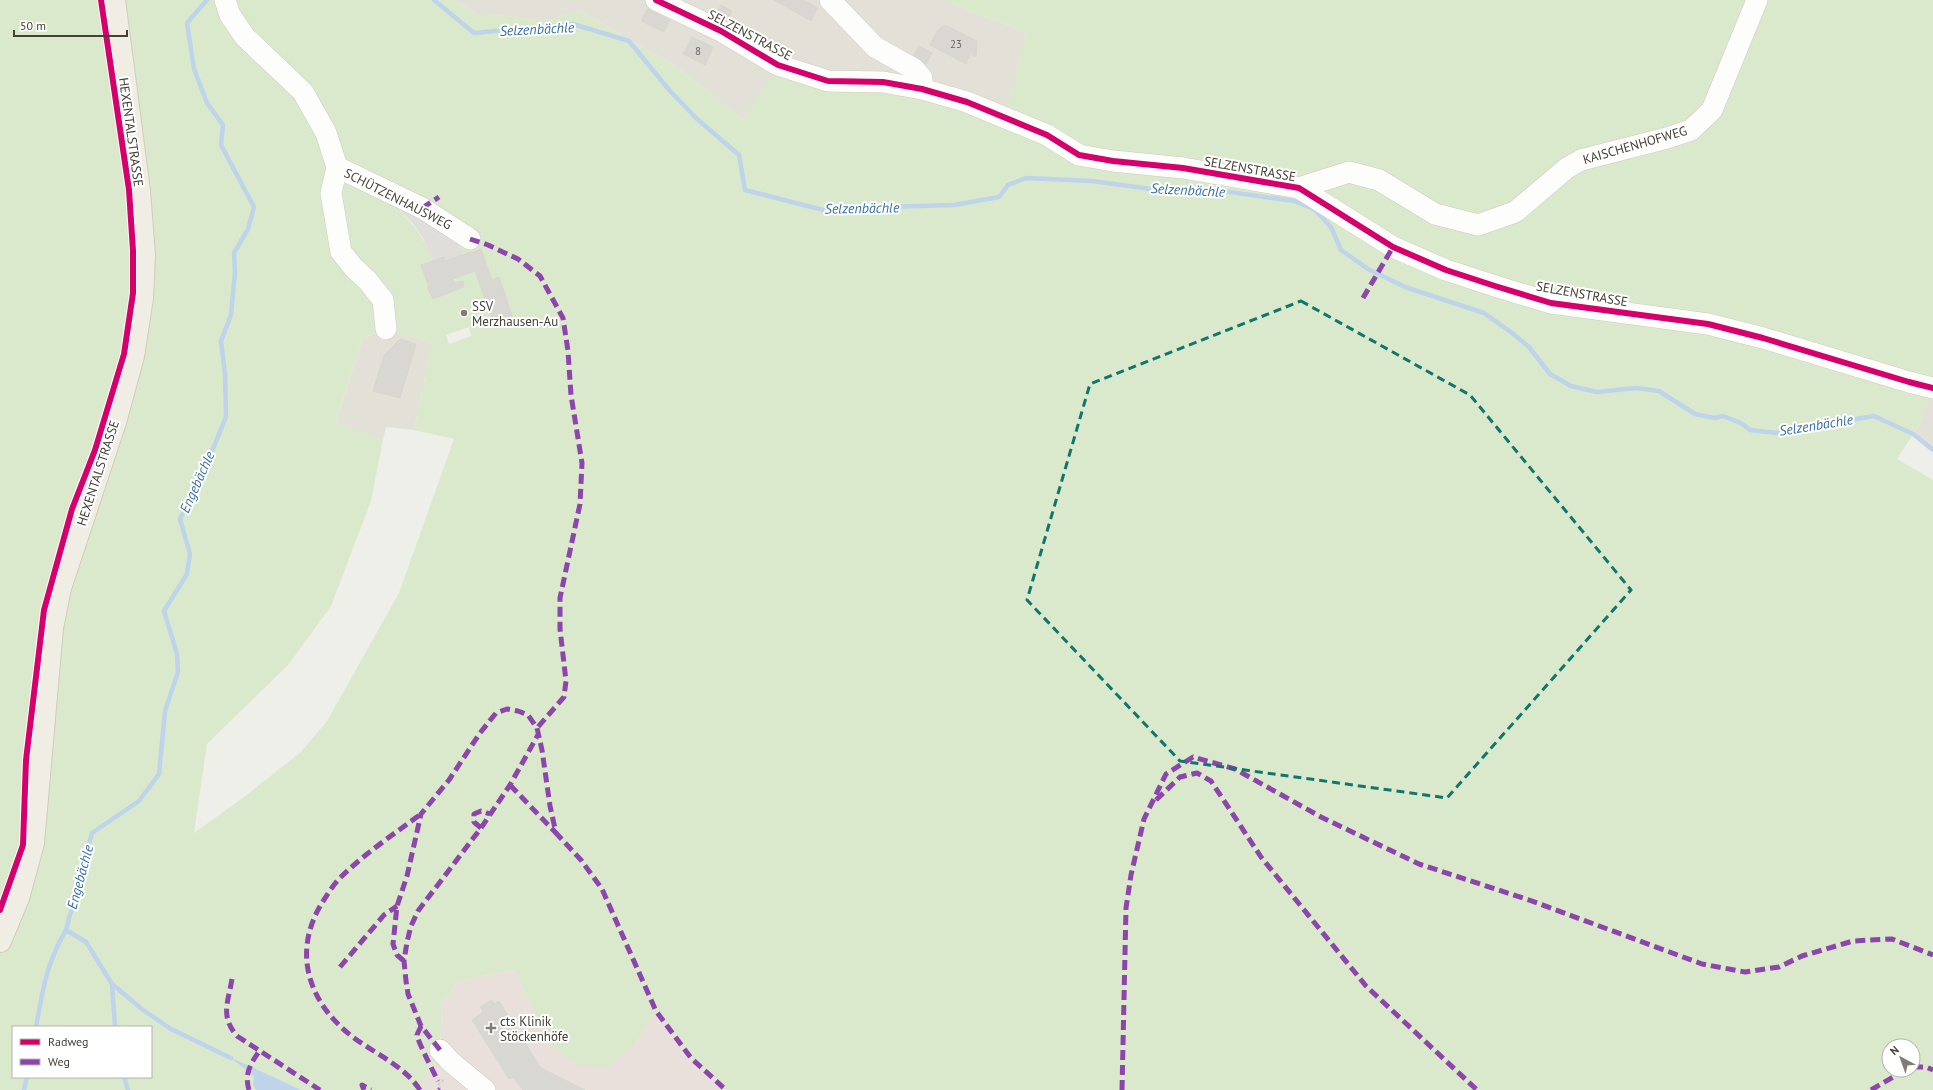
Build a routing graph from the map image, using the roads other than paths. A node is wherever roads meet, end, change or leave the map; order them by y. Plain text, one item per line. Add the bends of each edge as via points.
1 (114, 0) edge
2 (225, 0) edge
3 (656, 0) edge
4 (830, 0) edge
5 (1757, 0) edge
6 (922, 89) junction
7 (337, 167) junction
8 (1299, 188) junction
9 (470, 239) dead end
10 (386, 329) dead end
11 (1933, 388) edge
12 (0, 941) edge
13 (440, 1050) dead end
14 (485, 1090) edge

1 - 12 main road, HEXENTALSTRASSE via 139,191 144,255 142,298 133,356 116,422 60,588 52,628 33,844 18,898
2 - 7 street, SCHÜTZENHAUSWEG via 230,15 245,37 302,92 326,133
3 - 6 street, SELZENSTRASSE via 721,31 778,65 828,81 883,82
4 - 6 street via 875,47 914,69 922,78
5 - 8 street, KAISCHENHOFWEG via 1712,110 1691,130 1581,160 1567,168 1515,212 1478,225 1435,214 1379,180 1349,172
6 - 8 street, SELZENSTRASSE via 967,102 1006,118 1046,135 1079,155 1183,168
7 - 9 street, SCHÜTZENHAUSWEG via 422,208
7 - 10 street via 331,193 341,252 383,300
8 - 11 street, SELZENSTRASSE via 1393,247 1446,270 1495,286 1551,303 1708,324
13 - 14 street

